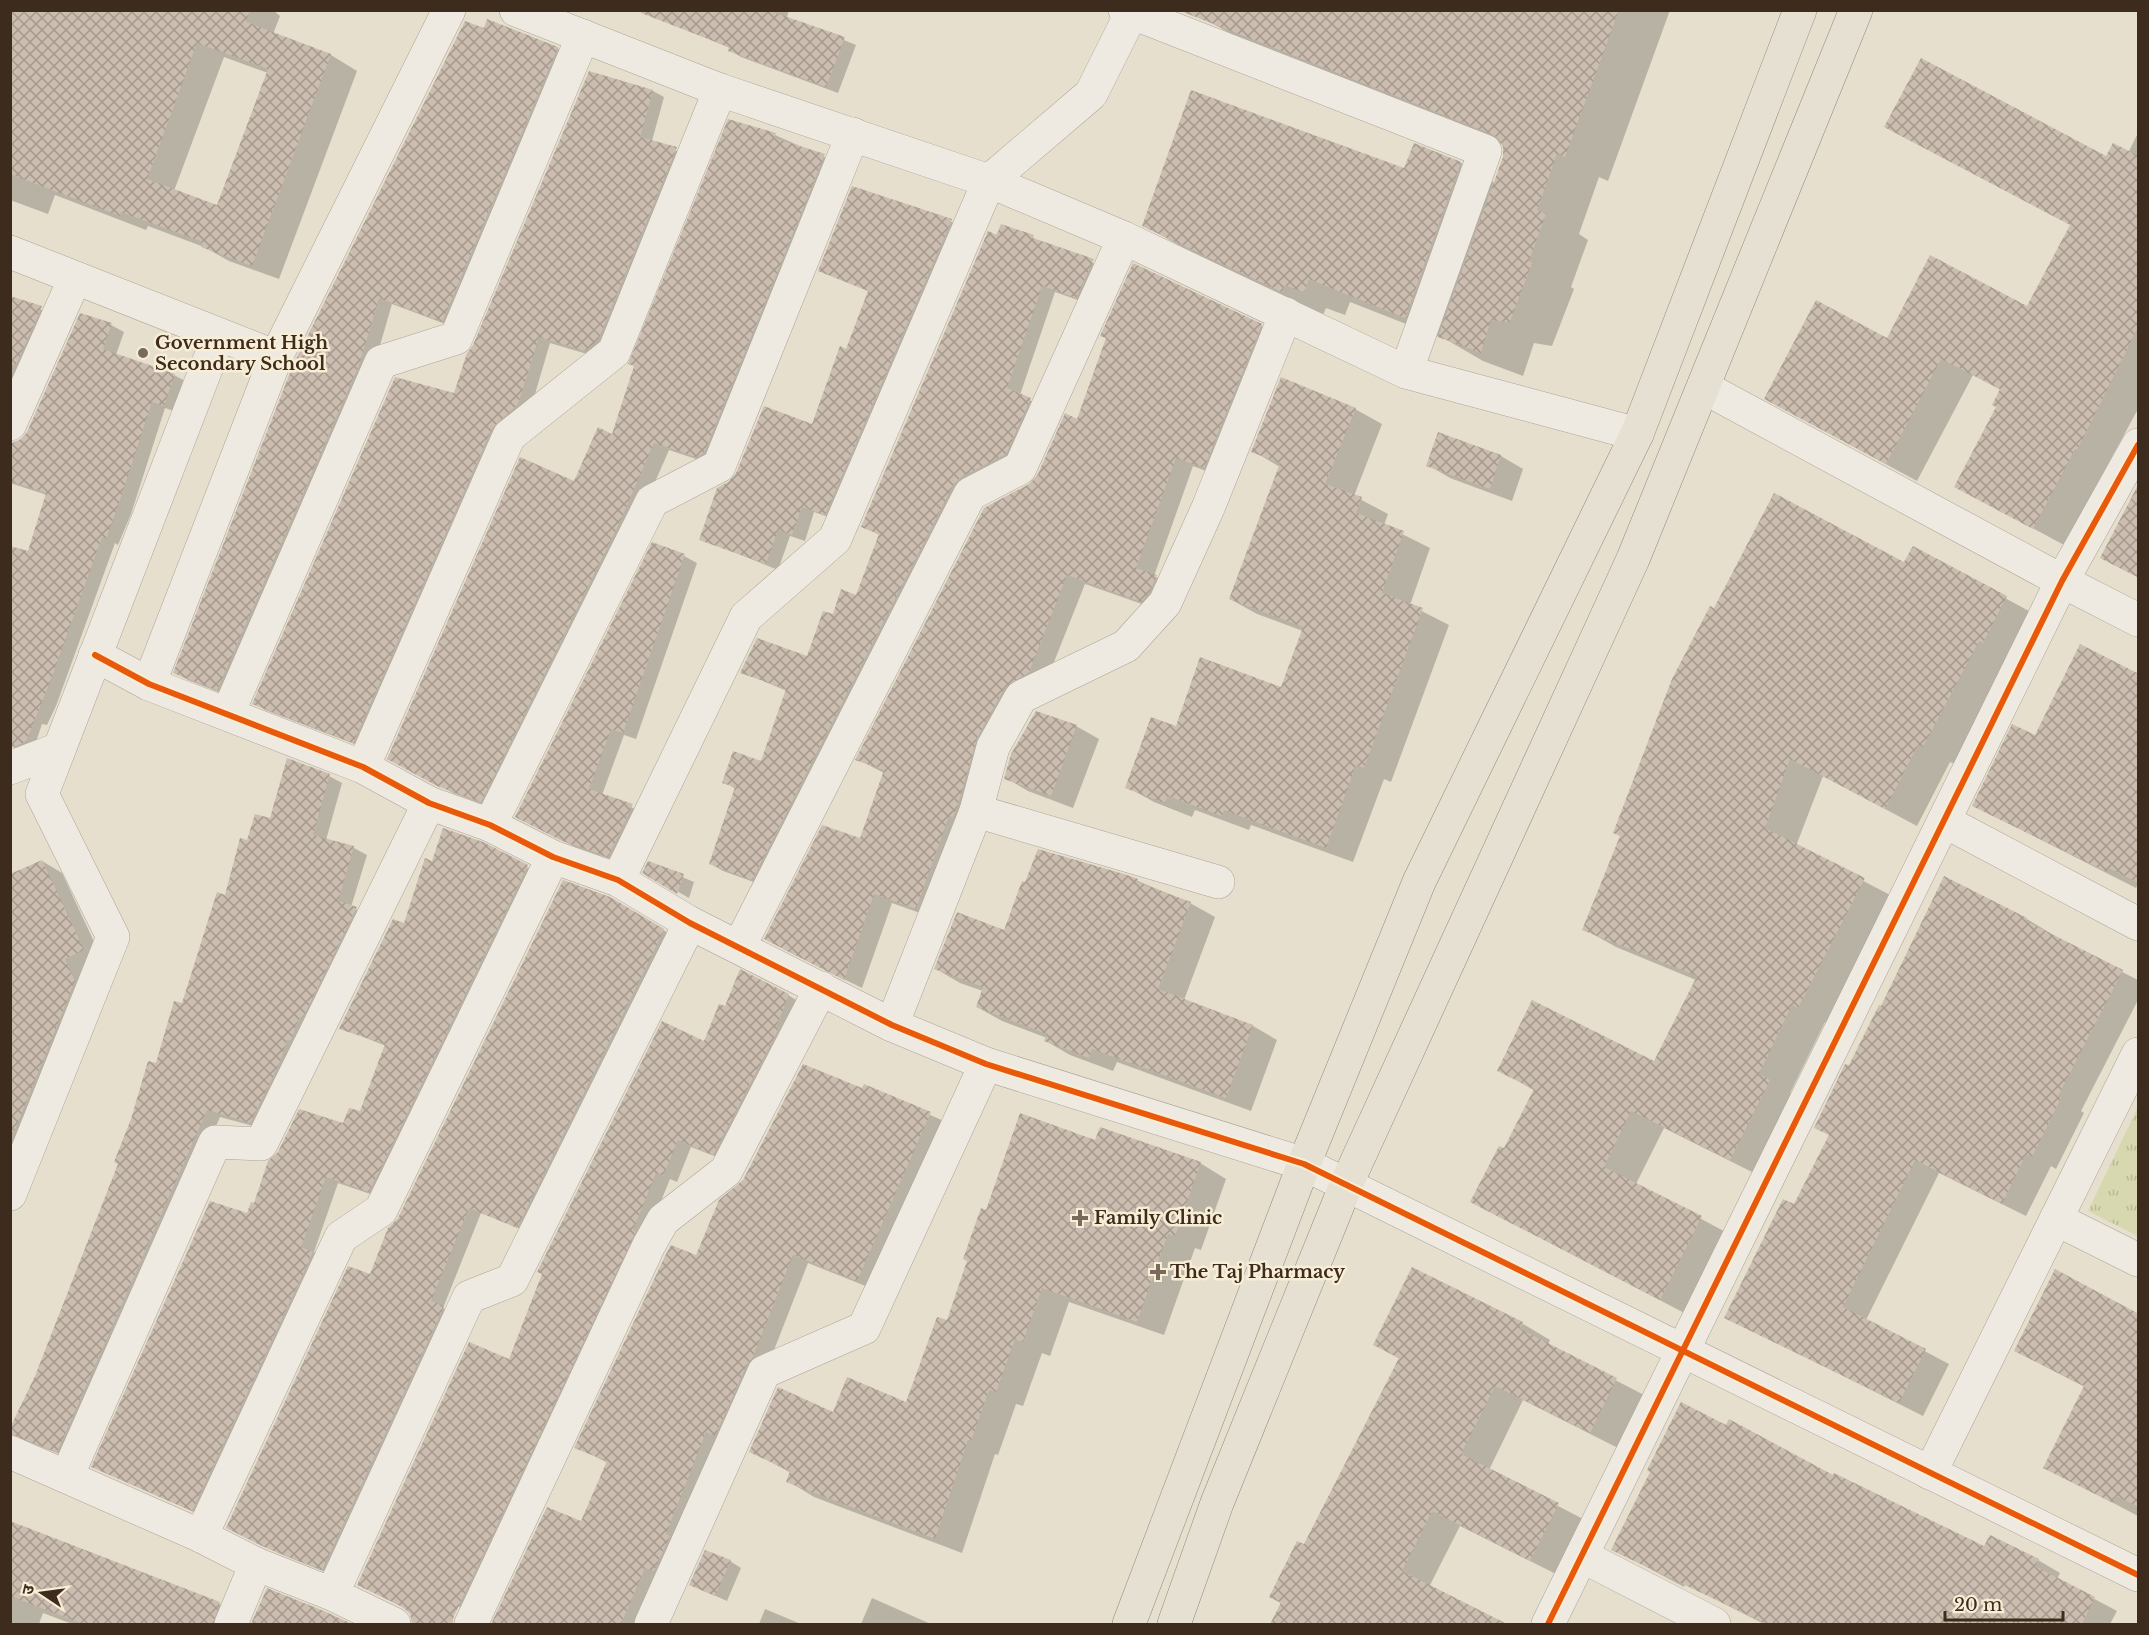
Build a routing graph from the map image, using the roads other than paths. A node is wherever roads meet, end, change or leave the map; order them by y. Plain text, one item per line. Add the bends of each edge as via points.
1 (449, 10) edge
2 (516, 10) edge
3 (1800, 10) edge
4 (1856, 10) edge
5 (1130, 12) edge
6 (583, 36) junction
7 (720, 90) junction
8 (853, 134) junction
9 (989, 181) junction
10 (1124, 238) junction
11 (10, 252) edge
12 (75, 278) junction
13 (1286, 314) junction
14 (219, 335) junction
15 (276, 357) junction
16 (1406, 372) junction
17 (1705, 388) junction
18 (10, 424) edge
19 (1636, 434) junction
20 (2139, 445) edge
21 (2062, 581) junction
22 (2139, 620) edge
23 (95, 655) junction
24 (149, 684) junction
25 (228, 713) junction
26 (59, 749) junction
27 (363, 766) junction
28 (10, 768) edge
29 (429, 803) junction
30 (976, 811) junction
31 (1944, 821) junction
32 (490, 825) junction
33 (553, 857) junction
34 (618, 880) junction
35 (1218, 882) dead end
36 (690, 923) junction
37 (2139, 924) edge
38 (739, 946) junction
39 (821, 988) junction
40 (892, 1025) junction
41 (2139, 1054) edge
42 (986, 1064) junction
43 (1304, 1164) junction
44 (1346, 1185) junction
45 (10, 1194) edge
46 (2056, 1219) junction
47 (2139, 1260) edge
48 (1683, 1350) junction
49 (10, 1452) edge
50 (1930, 1473) junction
51 (67, 1476) junction
52 (201, 1536) junction
53 (1582, 1556) junction
54 (256, 1564) junction
55 (2139, 1575) edge
56 (332, 1594) junction
57 (231, 1624) edge
58 (394, 1624) edge
59 (471, 1624) edge
60 (651, 1624) edge
61 (1129, 1624) edge
62 (1174, 1624) edge
63 (1548, 1624) edge
64 (1714, 1624) edge

1 - 15 street
2 - 6 street
3 - 19 main road
4 - 17 main road
5 - 9 street via 1091,94
5 - 16 street via 1485,151
6 - 7 street
6 - 25 street via 456,338 381,362
7 - 8 street
7 - 27 street via 614,352 509,436
8 - 9 street
8 - 32 street via 719,466 652,501
9 - 10 street
9 - 34 street via 835,539 746,617
10 - 13 street
10 - 38 street via 1020,468 970,494
11 - 12 street
12 - 14 street
12 - 18 street
13 - 16 street
13 - 30 street via 1165,603 1126,646 1021,697 993,747
14 - 15 street
14 - 23 street
15 - 24 street
16 - 19 street
17 - 21 street
17 - 44 main road via 1634,559
19 - 43 main road via 1419,882
20 - 21 street
21 - 22 street
21 - 31 street
23 - 24 street
23 - 26 street
24 - 25 street
25 - 27 street
26 - 28 street
26 - 45 street via 42,794 113,937
27 - 29 street
29 - 32 street
29 - 51 street via 261,1144 215,1142
30 - 35 street
30 - 40 street
31 - 37 street
31 - 48 street
32 - 33 street
33 - 34 street
33 - 52 street via 381,1210 340,1237
34 - 36 street
36 - 38 street
36 - 56 street via 512,1280 469,1298
38 - 39 street
39 - 40 street
39 - 59 street via 726,1171 663,1220 649,1245
40 - 42 street
41 - 46 street
42 - 43 street
42 - 60 street via 864,1328 764,1372
43 - 44 street
43 - 61 main road
44 - 48 street
44 - 62 main road via 1217,1503
46 - 47 street
46 - 50 street
48 - 50 street
48 - 53 street
49 - 51 street
50 - 55 street
51 - 52 street
52 - 54 street
53 - 63 street
53 - 64 street
54 - 56 street
54 - 57 street
56 - 58 street

